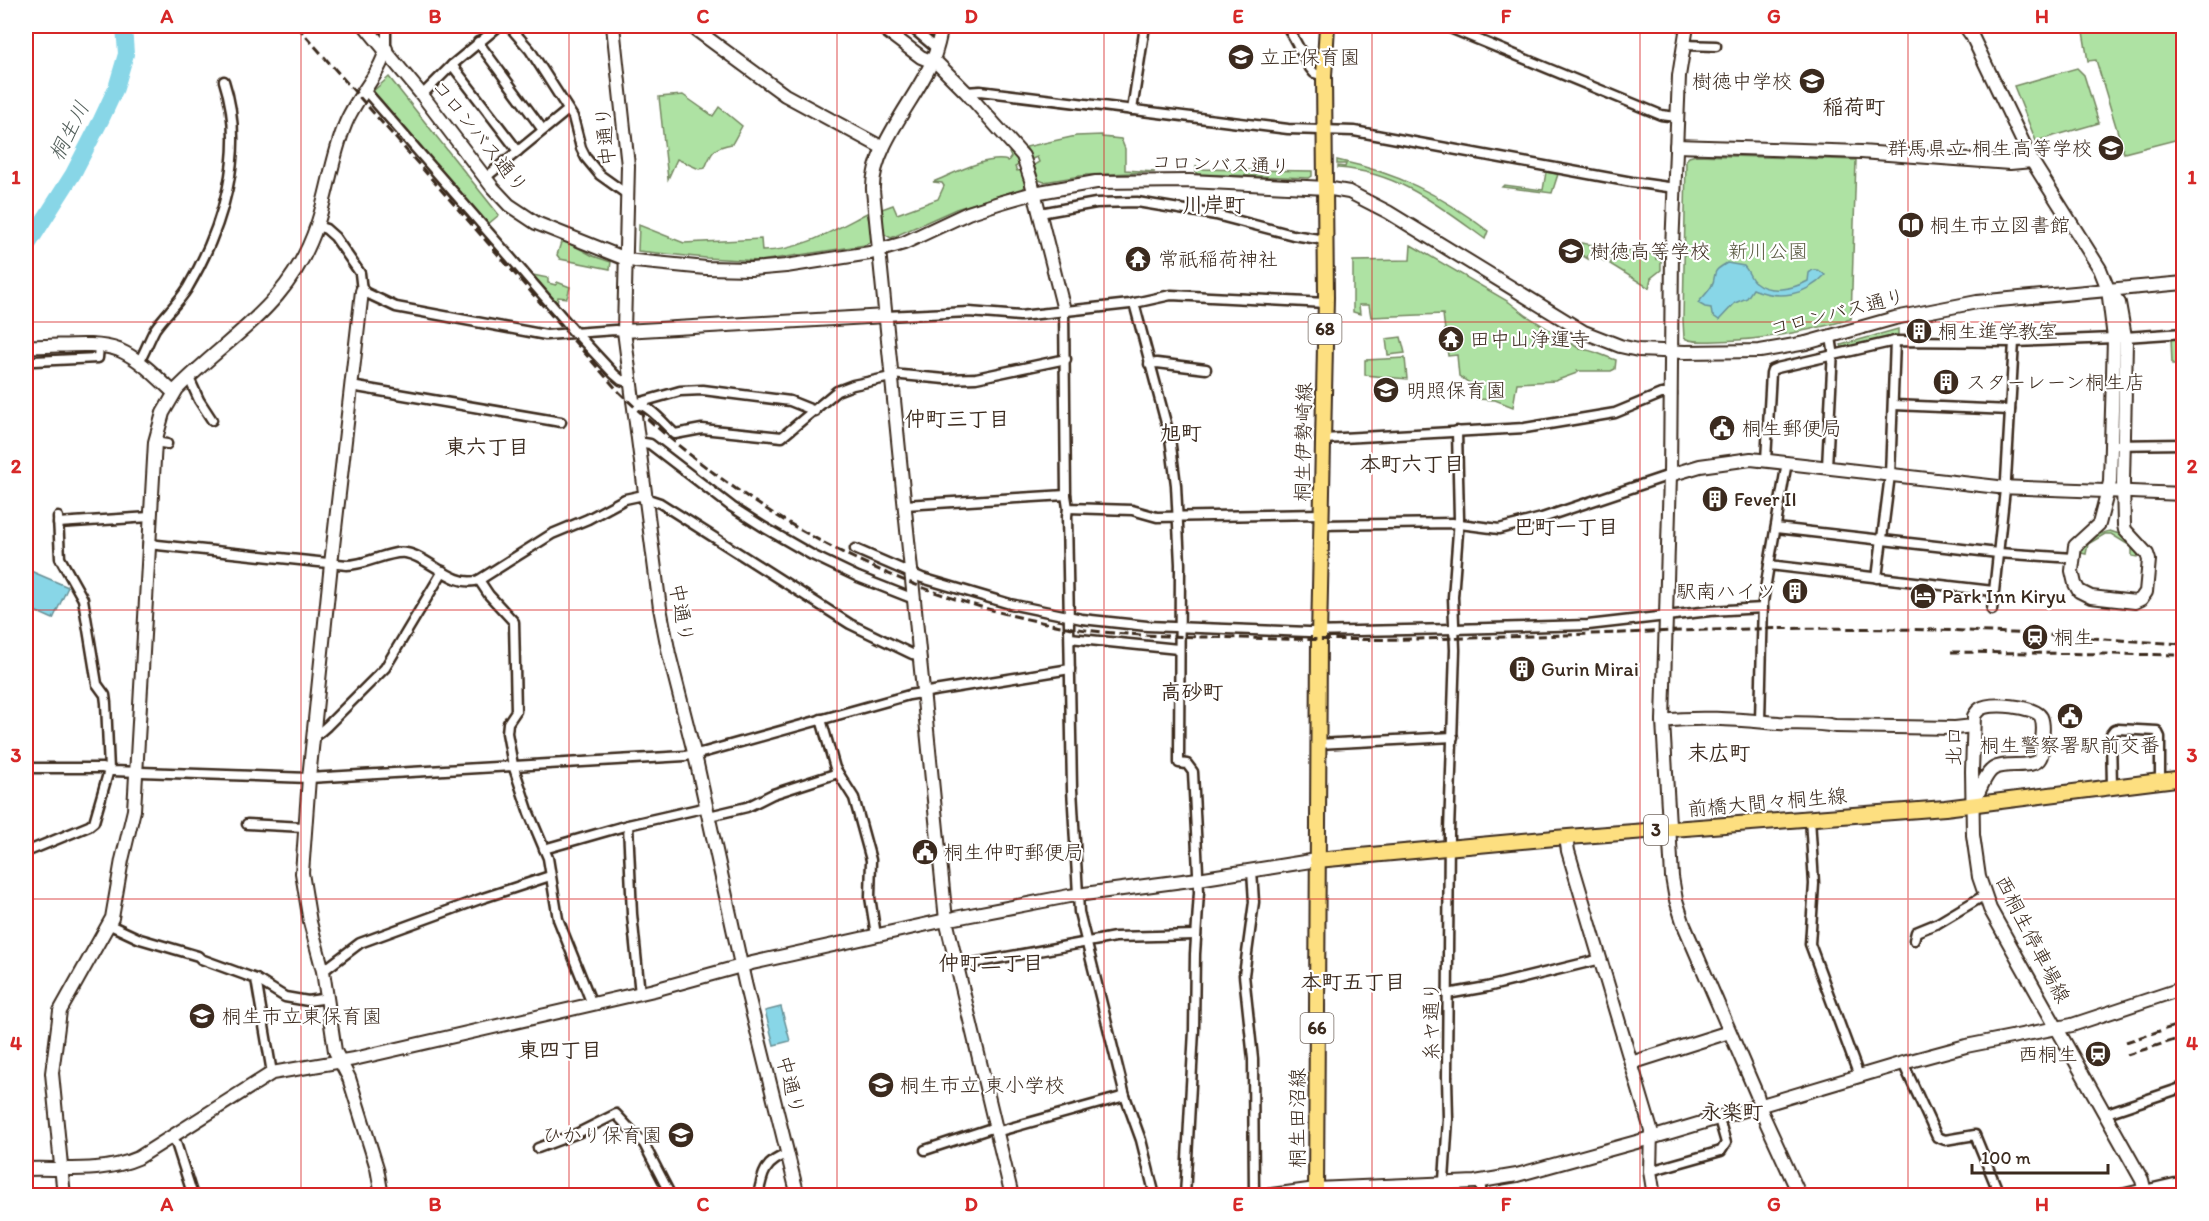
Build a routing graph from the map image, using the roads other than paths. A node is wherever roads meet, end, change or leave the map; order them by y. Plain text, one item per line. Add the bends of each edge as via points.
1 (365, 26) edge
2 (386, 26) edge
3 (499, 26) edge
4 (509, 26) edge
5 (614, 26) edge
6 (691, 26) edge
7 (880, 26) edge
8 (910, 26) edge
9 (942, 26) edge
10 (1145, 26) edge
11 (1287, 26) edge
12 (1327, 26) edge
13 (1445, 26) edge
14 (1687, 26) edge
15 (1964, 26) edge
16 (1975, 26) edge
17 (478, 42) junction
18 (1683, 45) junction
19 (1716, 46) dead end
20 (386, 49) junction
21 (935, 55) junction
22 (452, 64) junction
23 (1324, 75) junction
24 (224, 81) dead end
25 (364, 89) junction
26 (966, 92) junction
27 (422, 95) junction
28 (568, 110) junction
29 (1132, 110) junction
30 (1677, 117) junction
31 (543, 130) junction
32 (1324, 130) junction
33 (1676, 146) junction
34 (883, 148) junction
35 (518, 151) junction
36 (2032, 161) junction
37 (485, 178) junction
38 (1326, 188) junction
39 (1675, 188) junction
40 (1035, 193) junction
41 (628, 195) junction
42 (1040, 213) junction
43 (317, 226) junction
44 (1325, 240) junction
45 (878, 245) junction
46 (626, 259) junction
47 (2184, 283) edge
48 (2108, 289) junction
49 (363, 291) junction
50 (1134, 303) junction
51 (1326, 303) junction
52 (1064, 310) junction
53 (886, 316) junction
54 (624, 331) junction
55 (576, 333) junction
56 (2184, 333) edge
57 (1831, 337) junction
58 (2119, 338) junction
59 (1895, 341) junction
60 (2014, 342) junction
61 (26, 346) edge
62 (99, 346) junction
63 (1672, 352) junction
64 (1833, 355) junction
65 (1066, 359) junction
66 (34, 361) dead end
67 (139, 362) junction
68 (1149, 364) junction
69 (1206, 369) dead end
70 (891, 376) junction
71 (189, 378) junction
72 (630, 384) junction
73 (351, 386) junction
74 (174, 393) junction
75 (1672, 394) junction
76 (635, 402) junction
77 (1894, 405) junction
78 (2010, 410) junction
79 (815, 411) junction
80 (212, 420) dead end
81 (561, 422) dead end
82 (1457, 430) junction
83 (1324, 440) junction
84 (638, 442) junction
85 (2184, 444) edge
86 (2117, 445) junction
87 (1766, 460) junction
88 (1788, 462) junction
89 (1827, 467) junction
90 (1670, 475) junction
91 (1890, 475) junction
92 (2005, 487) junction
93 (2107, 492) junction
94 (2123, 492) junction
95 (2184, 494) edge
96 (1066, 495) junction
97 (645, 497) junction
98 (905, 504) junction
99 (1068, 508) junction
100 (150, 517) junction
101 (1179, 517) junction
102 (1321, 519) junction
103 (1458, 524) junction
104 (1776, 528) junction
105 (1882, 540) junction
106 (148, 544) junction
107 (855, 549) dead end
108 (1998, 553) junction
109 (2073, 558) junction
110 (331, 564) junction
111 (1769, 565) junction
112 (443, 571) junction
113 (912, 574) junction
114 (1877, 578) junction
115 (479, 580) junction
116 (1994, 591) junction
117 (914, 599) junction
118 (1763, 608) junction
119 (1992, 610) dead end
120 (1069, 616) junction
121 (1665, 616) junction
122 (1179, 627) junction
123 (1454, 629) junction
124 (1319, 632) junction
125 (1070, 638) junction
126 (1178, 649) junction
127 (919, 655) junction
128 (1070, 669) junction
129 (922, 692) junction
130 (821, 719) junction
131 (1663, 721) junction
132 (1760, 721) junction
133 (1973, 726) junction
134 (314, 733) junction
135 (1453, 737) junction
136 (1318, 744) junction
137 (695, 754) junction
138 (513, 765) junction
139 (26, 768) edge
140 (109, 770) junction
141 (137, 771) junction
142 (838, 773) junction
143 (309, 778) junction
144 (2184, 778) edge
145 (2160, 781) junction
146 (2112, 787) junction
147 (1973, 805) junction
148 (708, 811) junction
149 (1810, 818) junction
150 (247, 824) dead end
151 (628, 825) junction
152 (304, 827) junction
153 (1669, 830) junction
154 (1566, 837) junction
155 (1449, 848) junction
156 (544, 849) junction
157 (26, 852) edge
158 (1317, 860) junction
159 (1252, 871) junction
160 (550, 876) junction
161 (1198, 879) junction
162 (1077, 895) junction
163 (1985, 895) junction
164 (946, 920) junction
165 (110, 925) junction
166 (1196, 935) junction
167 (876, 936) junction
168 (1914, 940) dead end
169 (1086, 942) junction
170 (1601, 959) junction
171 (957, 966) junction
172 (742, 967) junction
173 (324, 971) junction
174 (256, 980) junction
175 (2184, 988) edge
176 (640, 993) junction
177 (1447, 994) junction
178 (328, 998) junction
179 (592, 1004) junction
180 (2058, 1028) junction
181 (1729, 1032) junction
182 (340, 1062) junction
183 (1630, 1063) junction
184 (1903, 1063) junction
185 (272, 1073) junction
186 (1859, 1076) junction
187 (2184, 1087) edge
188 (1125, 1096) junction
189 (1760, 1106) junction
190 (2104, 1114) junction
191 (1719, 1119) junction
192 (995, 1130) junction
193 (172, 1136) junction
194 (1651, 1138) junction
195 (538, 1148) dead end
196 (926, 1150) dead end
197 (788, 1154) junction
198 (62, 1168) junction
199 (26, 1169) edge
200 (1650, 1171) junction
201 (1480, 1181) junction
202 (2184, 1181) edge
203 (1444, 1190) edge
204 (1316, 1192) edge
205 (2146, 1193) edge
206 (64, 1196) edge
207 (193, 1196) edge
208 (382, 1196) edge
209 (671, 1196) edge
210 (758, 1196) edge
211 (798, 1196) edge
212 (1012, 1196) edge
213 (1155, 1196) edge
214 (1185, 1196) edge
215 (1254, 1196) edge
216 (1264, 1196) edge
217 (1482, 1196) edge
218 (1654, 1196) edge
219 (1800, 1196) edge
220 (2000, 1196) edge
221 (2120, 1196) edge

1 - 20 street, コロンバス通り
2 - 20 street
3 - 17 street
4 - 28 street via 530,50
5 - 41 street, 中通り
6 - 34 street via 785,95
7 - 21 street via 921,57
8 - 21 street
9 - 21 street
10 - 29 street
11 - 23 street via 1310,68
12 - 23 main road, 桐生伊勢崎線 / 68
13 - 30 street via 1661,115
14 - 18 street
15 - 16 street
15 - 36 street
17 - 22 street
17 - 31 street
18 - 19 street
18 - 30 street
20 - 25 street via 381,65
20 - 27 street, コロンバス通り
21 - 26 street
21 - 34 street
22 - 27 street
22 - 35 street
23 - 32 main road, 桐生伊勢崎線 / 68
24 - 67 street via 234,142 223,204 189,284 156,328
25 - 43 street via 345,124
25 - 55 street
26 - 29 street
26 - 40 street via 1020,151
27 - 37 street, コロンバス通り
28 - 31 street
28 - 41 street via 586,158 600,175
29 - 32 street
30 - 33 street
31 - 35 street
32 - 38 main road, 桐生伊勢崎線 / 68
32 - 39 street via 1362,133
33 - 36 street
33 - 39 street
34 - 45 street via 873,177
35 - 37 street
36 - 48 street via 2100,269
37 - 46 street, コロンバス通り via 525,217
38 - 40 street, コロンバス通り via 1120,181
38 - 44 main road, 桐生伊勢崎線 / 68
38 - 63 street, コロンバス通り via 1349,192 1388,212 1584,332 1628,348
39 - 63 street
40 - 42 street
40 - 45 street, コロンバス通り via 968,213 913,239
41 - 46 street, 中通り
42 - 44 street via 1096,203 1137,202
42 - 52 street
43 - 49 street via 331,232 348,255 360,273
43 - 71 street via 274,302
44 - 51 main road, 桐生伊勢崎線 / 68
45 - 46 street, コロンバス通り via 786,266 751,269
45 - 53 street
46 - 54 street, 中通り
47 - 48 street, コロンバス通り
48 - 57 street, コロンバス通り via 1947,307
48 - 58 street
49 - 55 street via 396,307 546,334
49 - 73 street
50 - 51 street via 1161,295
50 - 52 street
50 - 68 street
51 - 83 main road, 桐生伊勢崎線 / 68
52 - 53 street via 1013,316 969,312
52 - 65 street
53 - 54 street
53 - 70 street
54 - 55 street
54 - 72 street, 中通り
55 - 72 street via 614,374
56 - 58 street
57 - 63 street, コロンバス通り via 1760,351
57 - 64 street
58 - 60 street
58 - 86 street
59 - 60 street
59 - 64 street
59 - 77 street
60 - 78 street
61 - 62 street
62 - 66 street via 98,358
62 - 67 street via 118,350
63 - 75 street
64 - 87 street via 1772,370
64 - 89 street
65 - 70 street via 976,378
65 - 96 street
67 - 74 street
68 - 69 street
68 - 101 street via 1170,438
70 - 79 street via 837,391
70 - 98 street
71 - 74 street
71 - 80 street
72 - 76 street, 中通り
73 - 81 street
73 - 110 street
74 - 100 street via 163,413
75 - 82 street via 1661,394 1614,413 1553,424
75 - 90 street
76 - 79 street via 680,391 703,390 790,401
76 - 79 street via 675,434 702,429 778,438
76 - 84 street, 中通り
77 - 78 street
77 - 91 street
78 - 92 street
82 - 83 street
82 - 103 street, 糸ヤ通り
83 - 102 main road, 桐生伊勢崎線 / 68
84 - 97 street, 中通り
84 - 117 street via 650,444 732,507 812,555
85 - 86 street
86 - 93 street
86 - 94 street
87 - 88 street
87 - 90 street via 1733,460
88 - 89 street
88 - 104 street
89 - 91 street
90 - 103 street via 1508,527
90 - 121 street
91 - 92 street
91 - 105 street
92 - 93 street
92 - 108 street
93 - 94 street
93 - 109 street via 2099,524 2077,543
94 - 95 street
94 - 109 street via 2125,530 2149,560 2143,597 2130,603 2086,596 2075,584
96 - 98 street
96 - 99 street
97 - 115 street via 625,499 552,534
97 - 127 street via 850,624
97 - 137 street, 中通り via 664,632
98 - 113 street
99 - 101 street via 1132,510 1157,517
99 - 120 street
100 - 106 street
100 - 140 street via 58,520 60,558 83,599 97,684 105,695
101 - 102 street
101 - 122 street
102 - 103 street
102 - 124 main road, 桐生伊勢崎線 / 68
103 - 123 street, 糸ヤ通り
104 - 105 street
104 - 111 street
105 - 108 street
105 - 114 street
106 - 110 street
106 - 141 street
107 - 113 street
108 - 109 street
108 - 116 street
110 - 112 street via 362,564 402,552
110 - 134 street
111 - 114 street
111 - 118 street
112 - 115 street via 464,581
112 - 134 street via 385,668 327,726
113 - 117 street
113 - 120 street via 1010,604
114 - 116 street
115 - 138 street via 515,627 516,711 507,733
116 - 119 street
117 - 127 street
118 - 121 street
118 - 132 street
120 - 122 street
120 - 125 street
121 - 123 street via 1588,625
121 - 131 street
122 - 124 street
122 - 126 street
123 - 124 street
123 - 135 street, 糸ヤ通り
124 - 136 main road, 桐生伊勢崎線 / 68
125 - 126 street
125 - 128 street
126 - 161 street via 1179,763 1190,765 1193,772
127 - 129 street
128 - 129 street
128 - 162 street
129 - 130 street
129 - 164 street
130 - 137 street
130 - 142 street
131 - 132 street
131 - 153 street
132 - 133 street
133 - 147 street, 北口 / 北口
133 - 147 street, 北口 / 北口 via 1974,716 1983,707 2024,707 2039,714 2043,729 2039,760 1994,769
134 - 143 street
135 - 136 street
135 - 155 street, 糸ヤ通り
136 - 158 main road, 桐生伊勢崎線 / 68
137 - 138 street
137 - 148 street, 中通り
138 - 143 street
138 - 156 street
139 - 140 street
140 - 141 street
140 - 157 street via 94,822
141 - 143 street
141 - 165 street via 135,806
142 - 148 street via 773,794 747,807
142 - 167 street via 854,798 871,860 870,897
143 - 152 street
144 - 145 main road, 前橋大間々桐生線 / 3
145 - 146 main road, 前橋大間々桐生線 / 3
145 - 146 street via 2157,731 2118,729 2111,734
146 - 147 main road, 前橋大間々桐生線 / 3
147 - 149 main road, 前橋大間々桐生線 / 3
147 - 163 street, 西桐生停車場線 via 1976,867
148 - 151 street
148 - 172 street, 中通り
149 - 153 main road, 前橋大間々桐生線 / 3
149 - 186 street via 1814,884 1810,944
150 - 152 street
151 - 156 street
151 - 176 street
152 - 173 street via 303,885
153 - 154 main road, 前橋大間々桐生線 / 3
153 - 181 street via 1677,906
154 - 155 main road, 前橋大間々桐生線 / 3
154 - 170 street
155 - 158 main road, 前橋大間々桐生線 / 3
155 - 177 street, 糸ヤ通り
156 - 160 street
158 - 159 street
158 - 204 main road, 桐生田沼線 / 66
159 - 161 street
159 - 215 street via 1254,902 1244,975 1253,1059
160 - 173 street via 360,943
160 - 179 street via 558,919
161 - 162 street
161 - 166 street
162 - 164 street
162 - 169 street
163 - 168 street via 1916,932
163 - 180 street, 西桐生停車場線
164 - 167 street
164 - 171 street
165 - 174 street
165 - 198 street via 60,1011 52,1073
166 - 169 street via 1125,936
166 - 214 street
167 - 172 street
169 - 171 street
169 - 188 street
170 - 177 street
170 - 183 street
171 - 192 street
172 - 176 street
172 - 197 street, 中通り
173 - 178 street
174 - 178 street via 285,997 308,1001
174 - 185 street
175 - 180 street, 西桐生停車場線
176 - 179 street
177 - 203 street, 糸ヤ通り
178 - 182 street via 335,1052
179 - 182 street
180 - 184 street
180 - 190 street
181 - 183 street
181 - 189 street
182 - 185 street
182 - 208 street via 349,1078
183 - 194 street
184 - 186 street
184 - 220 street via 1937,1137 1945,1140 1975,1135
185 - 193 street
186 - 189 street
187 - 190 street
188 - 192 street
188 - 213 street
189 - 191 street
189 - 219 street
190 - 205 street
191 - 194 street
191 - 200 street via 1726,1143 1721,1151
192 - 196 street
192 - 212 street
193 - 198 street via 126,1163
193 - 207 street
194 - 200 street
194 - 201 street via 1517,1175
195 - 209 street via 616,1114 644,1144
197 - 210 street via 775,1158 768,1166
197 - 211 street, 中通り
198 - 199 street
198 - 206 street
200 - 218 street
201 - 203 street
201 - 217 street
202 - 205 street
203 - 204 street
204 - 216 street
205 - 221 street

